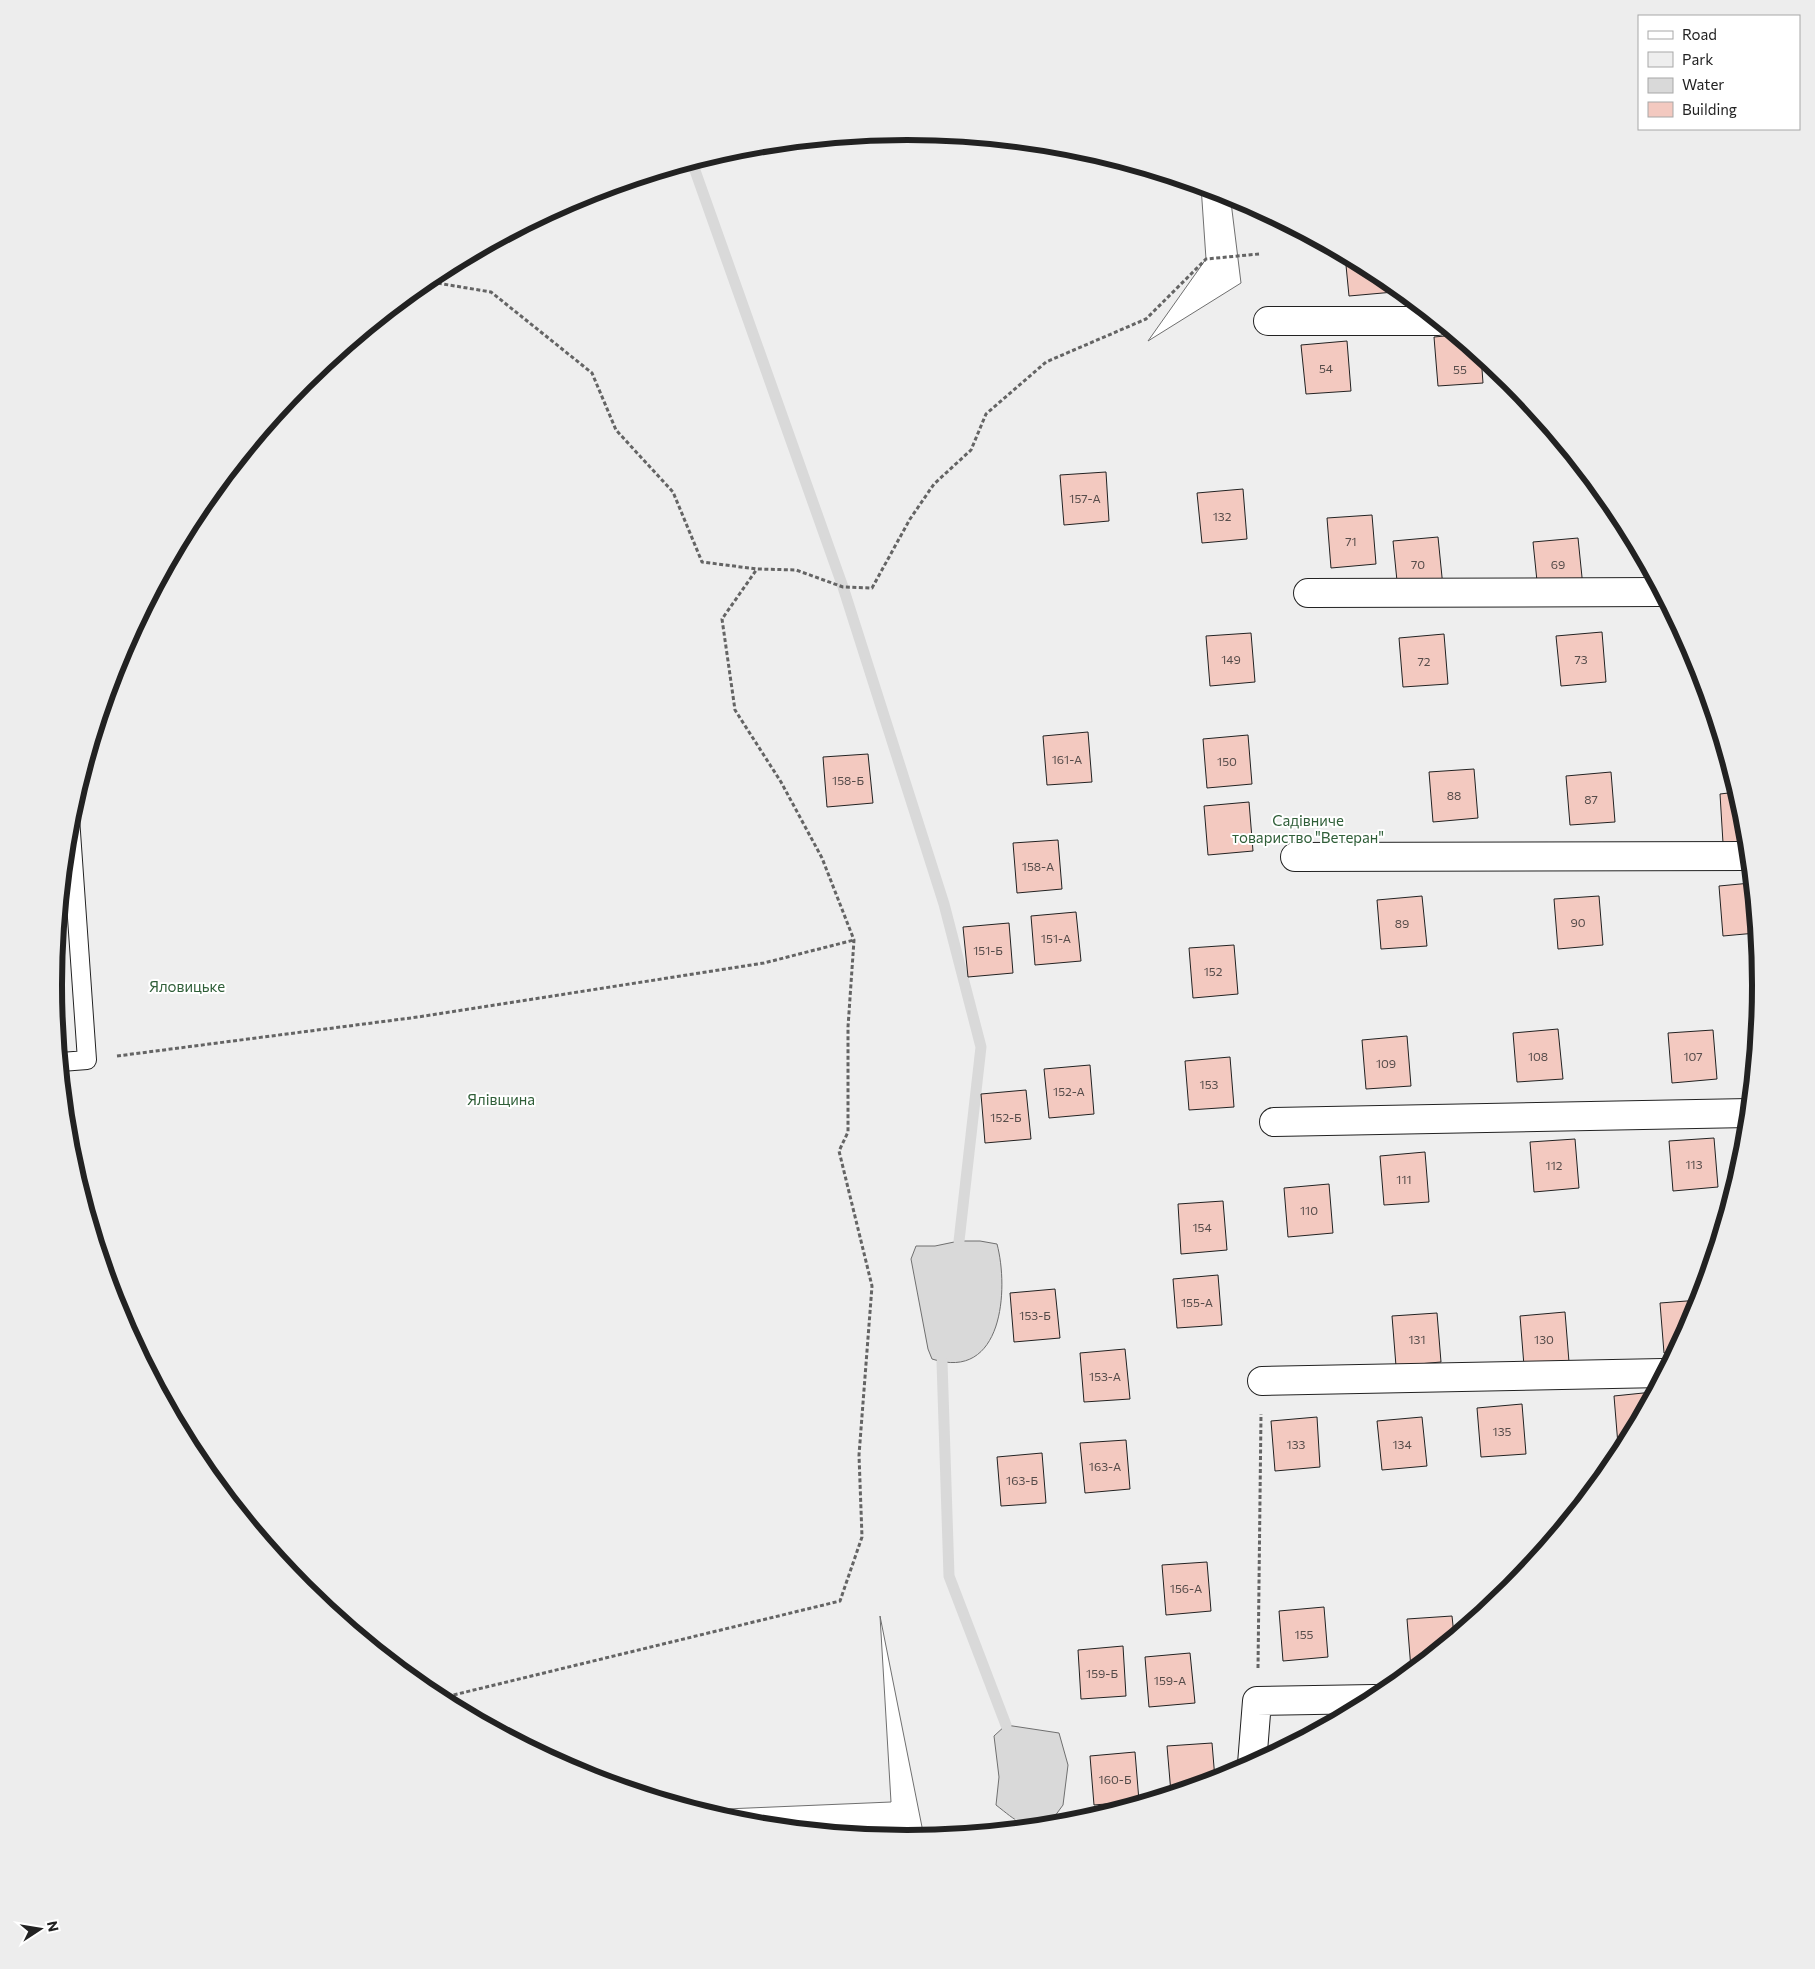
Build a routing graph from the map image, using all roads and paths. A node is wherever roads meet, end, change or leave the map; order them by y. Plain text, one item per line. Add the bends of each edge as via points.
1 (1259, 254) dead end
2 (436, 284) edge
3 (1268, 321) dead end
4 (1431, 321) edge
5 (757, 569) junction
6 (1655, 592) edge
7 (1308, 593) dead end
8 (1742, 856) edge
9 (1295, 857) dead end
10 (73, 858) edge
11 (854, 940) junction
12 (86, 1060) junction
13 (66, 1062) edge
14 (1742, 1113) edge
15 (1274, 1122) dead end
16 (1657, 1373) edge
17 (1262, 1381) joint
18 (452, 1695) edge
19 (1357, 1699) edge
20 (1257, 1700) junction
21 (1253, 1755) edge

1 - 5 path via 1206,259 1146,319 1046,362 986,414 971,450 934,484 872,588 843,587 796,570
2 - 5 path via 490,292 592,373 616,430 673,492 702,562
3 - 4 street
5 - 11 path via 722,619 735,710 781,782 822,858
6 - 7 street
8 - 9 street
10 - 12 lane
11 - 12 path via 764,963 457,1011
11 - 18 path via 848,1027 848,1132 839,1151 872,1286 859,1455 862,1537 840,1601
12 - 13 lane
14 - 15 street
16 - 17 street
17 - 20 path
19 - 20 street
20 - 21 street

